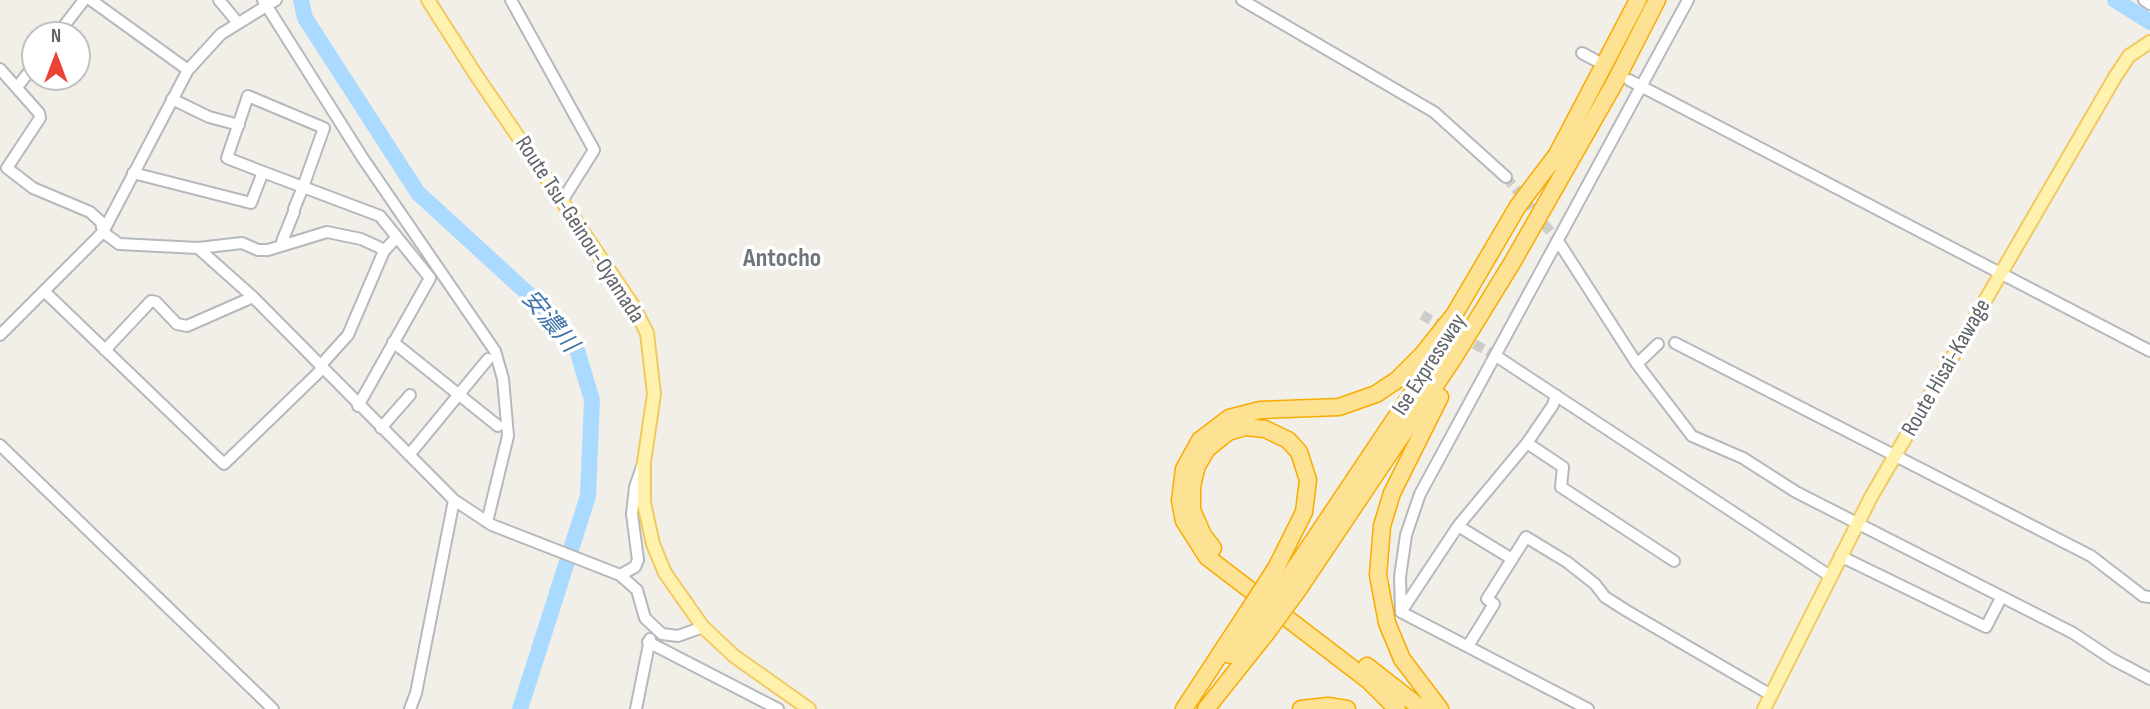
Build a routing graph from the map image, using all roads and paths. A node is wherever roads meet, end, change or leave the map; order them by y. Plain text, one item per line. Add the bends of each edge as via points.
1 (84, 0) edge
2 (91, 0) edge
3 (219, 0) edge
4 (428, 0) edge
5 (511, 0) edge
6 (1241, 0) edge
7 (1639, 0) edge
8 (1657, 0) edge
9 (1688, 0) edge
10 (2144, 0) edge
11 (269, 3) edge
12 (2150, 4) edge
13 (68, 21) edge
14 (238, 23) junction
15 (2150, 42) edge
16 (1582, 53) dead end
17 (1595, 60) dead end
18 (0, 69) edge
19 (188, 70) junction
20 (1629, 80) dead end
21 (21, 82) edge
22 (18, 86) junction
23 (1643, 88) junction
24 (172, 99) junction
25 (239, 125) junction
26 (1558, 153) junction
27 (263, 172) junction
28 (133, 173) junction
29 (1506, 177) tunnel mouth
30 (303, 187) junction
31 (562, 201) junction
32 (103, 232) junction
33 (397, 237) junction
34 (1558, 241) junction
35 (281, 246) junction
36 (198, 248) junction
37 (385, 250) junction
38 (1512, 263) junction
39 (2002, 274) junction
40 (44, 290) junction
41 (253, 297) junction
42 (0, 335) edge
43 (393, 342) junction
44 (1675, 343) dead end
45 (1658, 344) dead end
46 (105, 350) junction
47 (2150, 351) edge
48 (1496, 356) junction
49 (488, 359) dead end
50 (1637, 364) junction
51 (321, 368) junction
52 (458, 394) junction
53 (1556, 395) junction
54 (410, 396) dead end
55 (358, 406) junction
56 (498, 426) dead end
57 (381, 428) junction
58 (1527, 443) junction
59 (0, 445) edge
60 (409, 455) junction
61 (1896, 456) junction
62 (644, 462) junction
63 (454, 500) junction
64 (490, 524) junction
65 (1857, 524) junction
66 (1458, 526) junction
67 (1840, 556) junction
68 (1512, 559) junction
69 (1674, 561) dead end
70 (620, 575) junction
71 (1830, 576) junction
72 (1287, 580) junction
73 (2150, 597) edge
74 (2001, 598) junction
75 (1401, 612) junction
76 (1257, 622) junction
77 (703, 627) junction
78 (652, 628) junction
79 (648, 642) junction
80 (1468, 646) junction
81 (2150, 678) edge
82 (1771, 695) junction
83 (273, 709) edge
84 (410, 709) edge
85 (636, 709) edge
86 (778, 709) edge
87 (809, 709) edge
88 (1186, 709) edge
89 (1206, 709) edge
90 (1301, 709) edge
91 (1347, 709) edge
92 (1397, 709) edge
93 (1422, 709) edge
94 (1440, 709) edge
95 (1588, 709) edge
96 (1764, 709) edge

1 - 13 street
2 - 19 street
3 - 14 street
4 - 31 main road, Route Tsu-Geinou-Oyamada
5 - 31 street via 594,150
6 - 29 street via 1434,112
7 - 26 highway, Ise Expressway
8 - 38 highway, Ise Expressway
9 - 23 street
10 - 12 street
11 - 14 street
11 - 64 street via 362,157 491,341 501,368 508,425 507,451
14 - 19 street
15 - 39 main road, Route Hisai-Kawage via 2123,65
16 - 17 street
18 - 22 street
19 - 24 street
20 - 23 street
21 - 22 street
22 - 32 street via 40,118 8,168 33,188 90,212 101,222
23 - 34 street
23 - 39 street
24 - 25 street
24 - 28 street
25 - 27 street via 227,159
25 - 30 street via 248,96 324,128
26 - 72 highway, Ise Expressway via 1423,379
26 - 92 highway via 1518,206 1454,315 1397,380 1365,399 1339,407 1260,411 1229,418 1200,440 1184,469 1180,500 1184,521 1207,557 1369,681
27 - 28 street via 251,203
27 - 30 street
28 - 32 street
30 - 33 street via 380,216
30 - 35 street
31 - 62 main road, Route Tsu-Geinou-Oyamada via 647,333 654,394
32 - 36 street via 125,245
32 - 40 street
33 - 37 street
33 - 43 street via 430,278
34 - 48 street
34 - 50 street
35 - 36 street via 261,251 239,243
35 - 37 street via 327,232
36 - 41 street
37 - 51 street via 348,335
38 - 72 highway, Ise Expressway via 1453,359
38 - 94 highway via 1494,304 1408,454 1382,526 1378,575 1387,623 1402,659
39 - 47 street
39 - 61 main road, Route Hisai-Kawage
40 - 42 street
40 - 46 street
41 - 46 street via 187,326 177,324 151,301
41 - 51 street
43 - 52 street
43 - 55 street
44 - 61 street
45 - 50 street
46 - 51 street via 224,464
48 - 53 street
48 - 75 street via 1413,511 1402,562
49 - 52 street
50 - 65 street via 1692,436 1743,458
51 - 55 street
52 - 56 street
52 - 60 street
53 - 58 street
53 - 71 street
54 - 57 street
55 - 57 street
57 - 60 street
58 - 66 street
58 - 69 street via 1563,467 1561,487
59 - 83 street
60 - 63 street
61 - 65 main road, Route Hisai-Kawage
61 - 73 street via 2091,556
62 - 70 street via 632,514 638,560
62 - 77 main road, Route Tsu-Geinou-Oyamada via 644,503 653,544 674,588
63 - 64 street
63 - 84 street
64 - 70 street
65 - 67 main road, Route Hisai-Kawage
65 - 74 street
66 - 68 street
66 - 75 street
67 - 71 main road, Route Hisai-Kawage
67 - 74 street via 1986,627
68 - 80 street via 1487,599 1494,604
68 - 82 street via 1526,537 1567,562 1605,597
70 - 78 street via 637,590
71 - 82 main road, Route Hisai-Kawage
72 - 76 highway, bridge
72 - 76 highway, Ise Expressway, bridge
72 - 93 highway via 1308,493 1307,471 1299,452 1280,435 1254,427 1235,429 1207,449 1193,475 1192,510 1203,535 1247,577
74 - 81 street
75 - 80 street
76 - 88 highway
76 - 89 highway, Ise Expressway
77 - 78 street via 678,636
77 - 87 main road, Route Tsu-Geinou-Oyamada via 734,656
78 - 79 street
79 - 85 street
79 - 86 street
80 - 95 street
82 - 96 main road, Route Hisai-Kawage
90 - 91 highway

